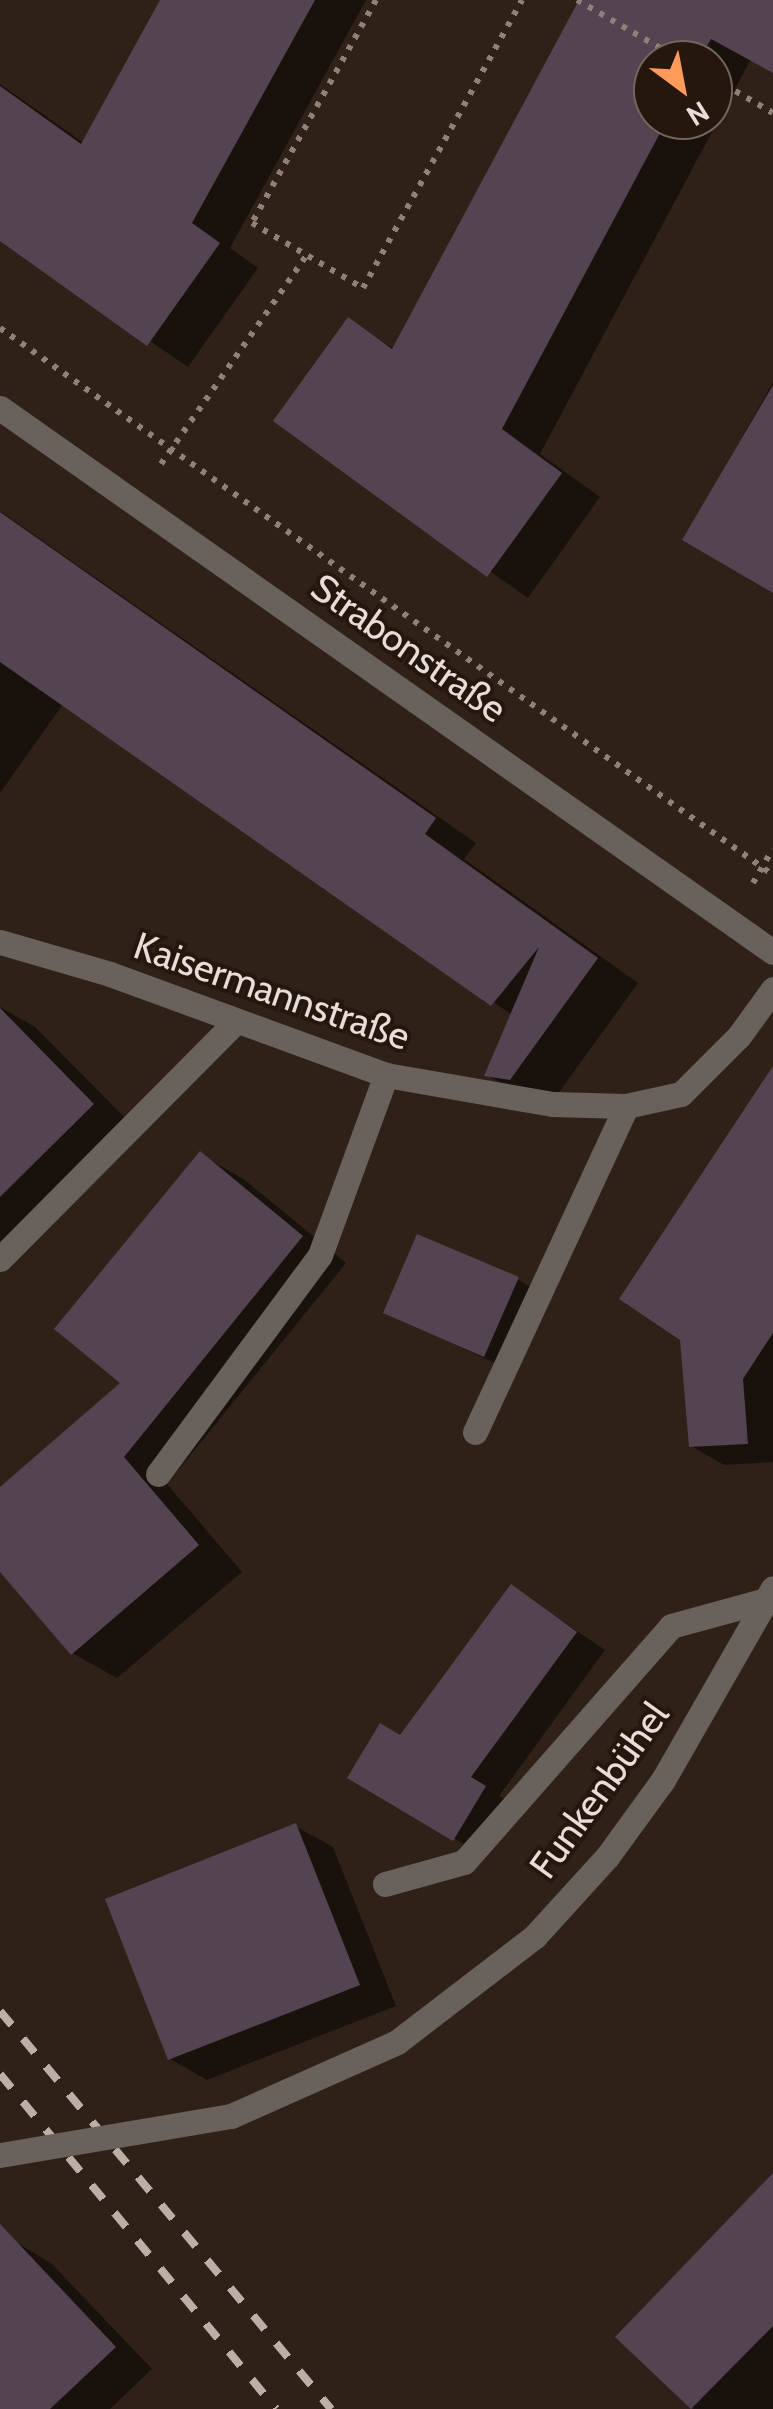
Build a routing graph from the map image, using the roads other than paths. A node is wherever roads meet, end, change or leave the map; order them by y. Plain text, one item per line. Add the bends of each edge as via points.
1 (0, 408) edge
2 (0, 942) edge
3 (773, 952) edge
4 (773, 989) edge
5 (236, 1021) junction
6 (386, 1075) junction
7 (626, 1106) junction
8 (0, 1259) edge
9 (475, 1432) dead end
10 (158, 1474) dead end
11 (770, 1594) edge
12 (385, 1884) dead end
13 (0, 2154) edge

1 - 3 street, Strabonstraße
2 - 5 street, Kaisermannstraße
4 - 7 street, Kaisermannstraße via 739,1036 681,1094
5 - 6 street, Kaisermannstraße
5 - 8 street
6 - 7 street, Kaisermannstraße via 552,1104
6 - 10 street via 320,1255
7 - 9 street
11 - 12 street via 672,1626 464,1862
11 - 13 street, Funkenbühel, bridge via 663,1780 607,1857 535,1936 397,2042 231,2116

